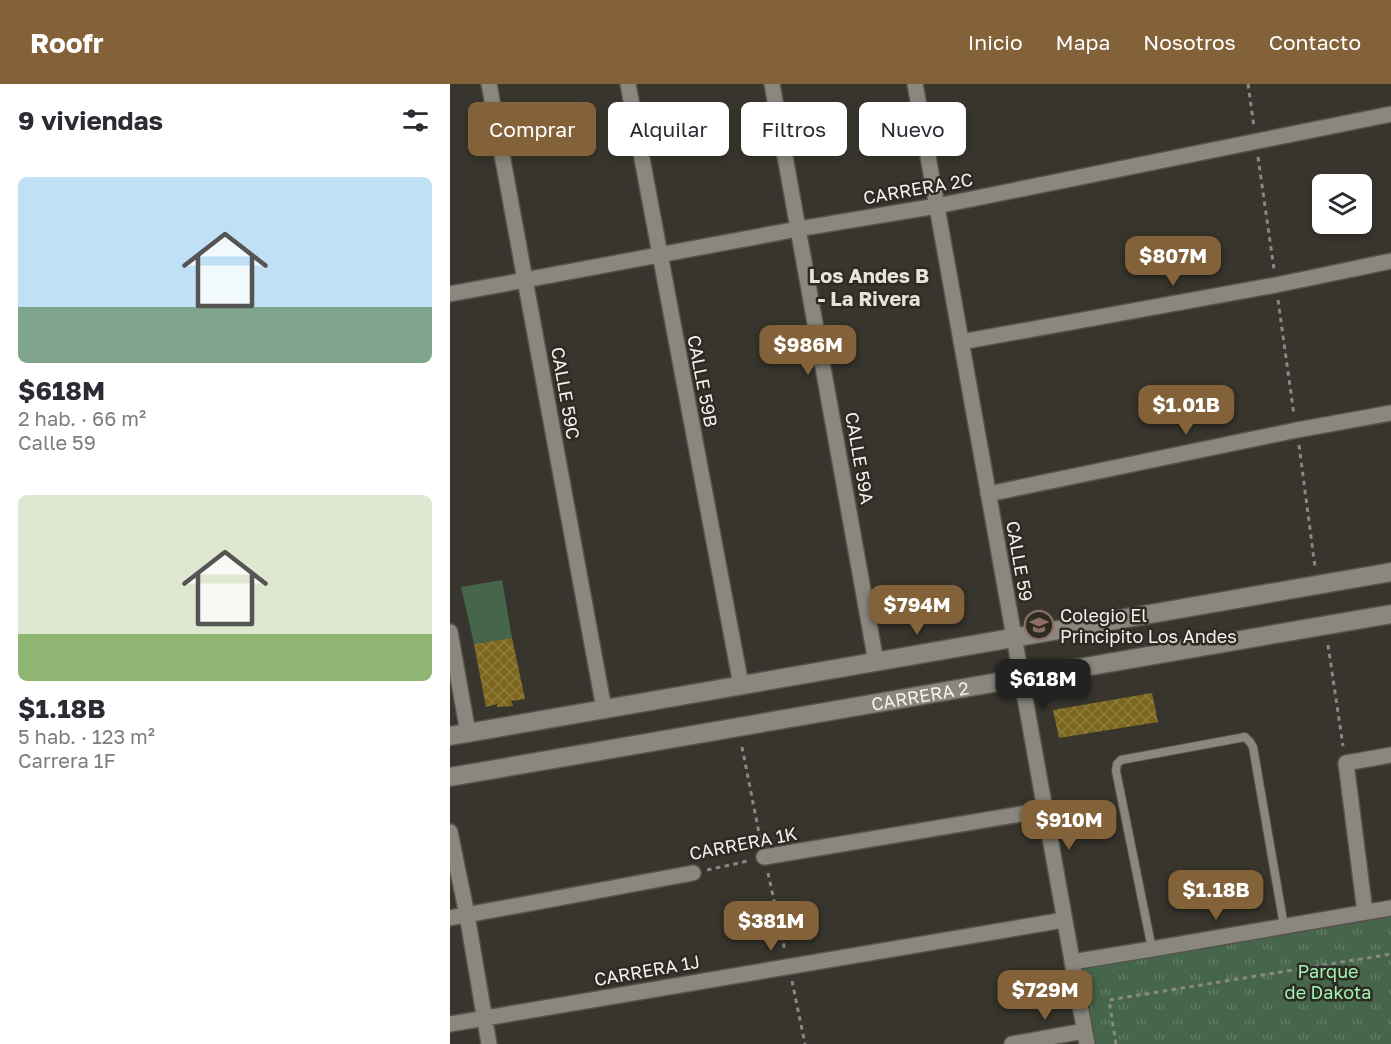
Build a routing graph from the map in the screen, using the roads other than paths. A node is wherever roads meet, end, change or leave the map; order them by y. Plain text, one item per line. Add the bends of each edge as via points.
1 (489, 84) edge
2 (628, 84) edge
3 (772, 84) edge
4 (915, 84) edge
5 (1391, 114) edge
6 (937, 206) junction
7 (798, 229) junction
8 (659, 255) junction
9 (1391, 261) edge
10 (526, 280) junction
11 (450, 294) edge
12 (961, 342) junction
13 (1391, 413) edge
14 (988, 494) junction
15 (1391, 572) edge
16 (1391, 614) edge
17 (450, 632) edge
18 (1014, 638) junction
19 (876, 662) junction
20 (1021, 678) junction
21 (741, 685) junction
22 (604, 709) junction
23 (459, 734) edge
24 (1391, 755) edge
25 (450, 777) edge
26 (1045, 810) junction
27 (450, 832) edge
28 (764, 857) road end
29 (693, 873) road end
30 (1391, 908) edge
31 (1365, 912) junction
32 (467, 915) junction
33 (450, 918) edge
34 (1064, 920) junction
35 (1284, 926) junction
36 (1152, 949) junction
37 (1072, 962) junction
38 (484, 1018) junction
39 (450, 1024) edge
40 (1086, 1038) edge
41 (489, 1044) edge
42 (1012, 1044) edge

1 - 10 street, CALLE 59C
2 - 8 street, CALLE 59B
3 - 7 street, CALLE 59A
4 - 6 street, CALLE 59
5 - 6 street, CARRERA 2C
6 - 7 street, CARRERA 2C
6 - 12 street, CALLE 59
7 - 8 street, CARRERA 2C
7 - 19 street, CALLE 59A
8 - 10 street, CARRERA 2C
8 - 21 street, CALLE 59B
9 - 12 street
10 - 11 street, CARRERA 2C
10 - 22 street, CALLE 59C
12 - 14 street, CALLE 59
13 - 14 street
14 - 18 street, CALLE 59
15 - 18 street
16 - 20 street, CARRERA 2
17 - 23 street
18 - 19 street
18 - 20 street, CALLE 59
19 - 21 street
20 - 25 street, CARRERA 2
20 - 26 street, CALLE 59
21 - 22 street
22 - 23 street
24 - 31 street via 1346,763
26 - 28 street, CARRERA 1K
26 - 34 street, CALLE 59
27 - 32 street
29 - 32 street, CARRERA 1K
30 - 31 street
31 - 35 street
32 - 33 street, CARRERA 1K
32 - 38 street
34 - 37 street, CALLE 59
34 - 38 street, CARRERA 1J
35 - 36 street
35 - 36 lane via 1253,747 1245,737 1121,759 1117,764
36 - 37 street
37 - 40 street, CALLE 59
38 - 39 street, CARRERA 1J
38 - 41 street
40 - 42 street

